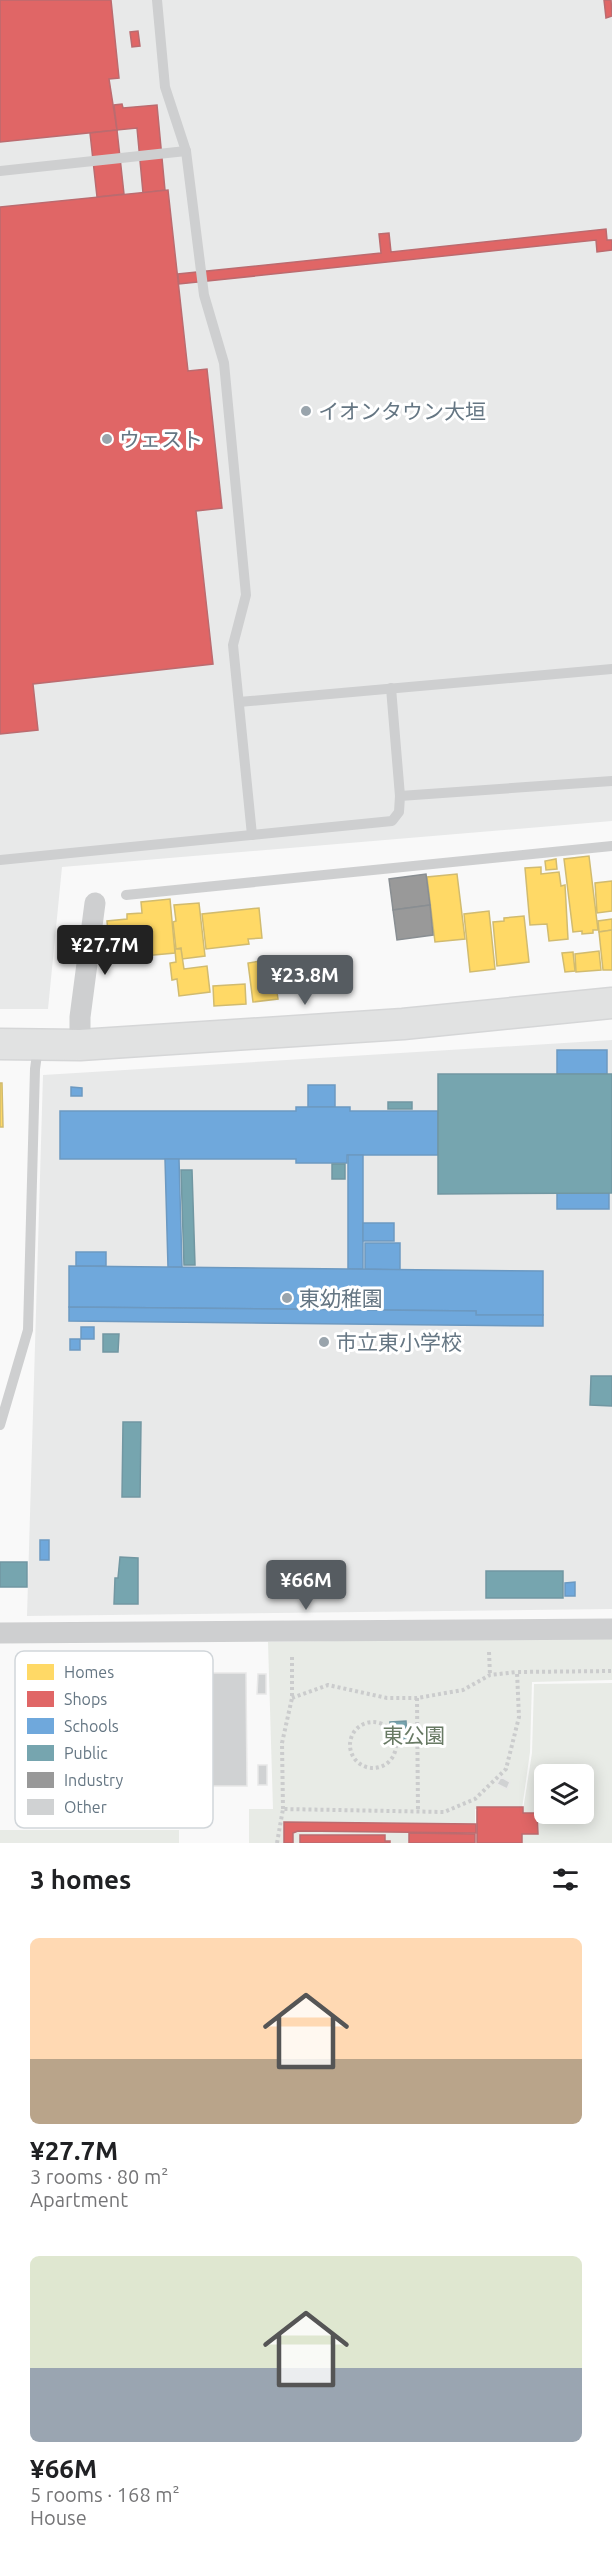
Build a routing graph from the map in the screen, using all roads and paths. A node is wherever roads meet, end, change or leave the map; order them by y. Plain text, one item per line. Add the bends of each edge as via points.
1 (157, 0) edge
2 (186, 151) junction
3 (0, 171) edge
4 (612, 669) edge
5 (391, 688) junction
6 (239, 702) junction
7 (612, 781) edge
8 (400, 796) junction
9 (252, 835) junction
10 (612, 846) edge
11 (0, 860) edge
12 (126, 895) dead end
13 (95, 903) dead end
14 (612, 1003) edge
15 (38, 1043) junction
16 (0, 1044) edge
17 (80, 1045) junction
18 (5, 1389) edge
19 (0, 1425) edge
20 (612, 1629) edge
21 (293, 1631) junction
22 (0, 1633) edge
23 (612, 1671) edge
24 (517, 1672) junction
25 (292, 1698) junction
26 (417, 1698) junction
27 (396, 1742) junction
28 (418, 1742) junction
29 (283, 1809) junction
30 (418, 1812) junction
31 (277, 1843) edge

1 - 2 lane via 165,87
2 - 3 lane
2 - 6 lane via 204,295 224,363 246,595 233,645
4 - 5 lane
5 - 6 lane
5 - 8 lane
6 - 9 lane
7 - 8 lane
8 - 9 lane via 399,812 392,821
9 - 11 lane
10 - 12 lane
13 - 17 street
14 - 17 street via 403,1024
15 - 16 street
15 - 17 street
15 - 18 lane via 28,1330
18 - 19 lane
20 - 21 street
21 - 22 street
21 - 25 path
23 - 24 path
24 - 26 path via 490,1676 463,1690
24 - 30 path via 519,1717 506,1769 475,1799 444,1812
25 - 26 path via 328,1685 387,1698
25 - 29 path via 282,1743
26 - 28 path
27 - 27 path via 384,1725 370,1722 357,1728 351,1748 357,1761 377,1767 394,1756
27 - 28 path
28 - 30 path
29 - 30 path
29 - 31 path

